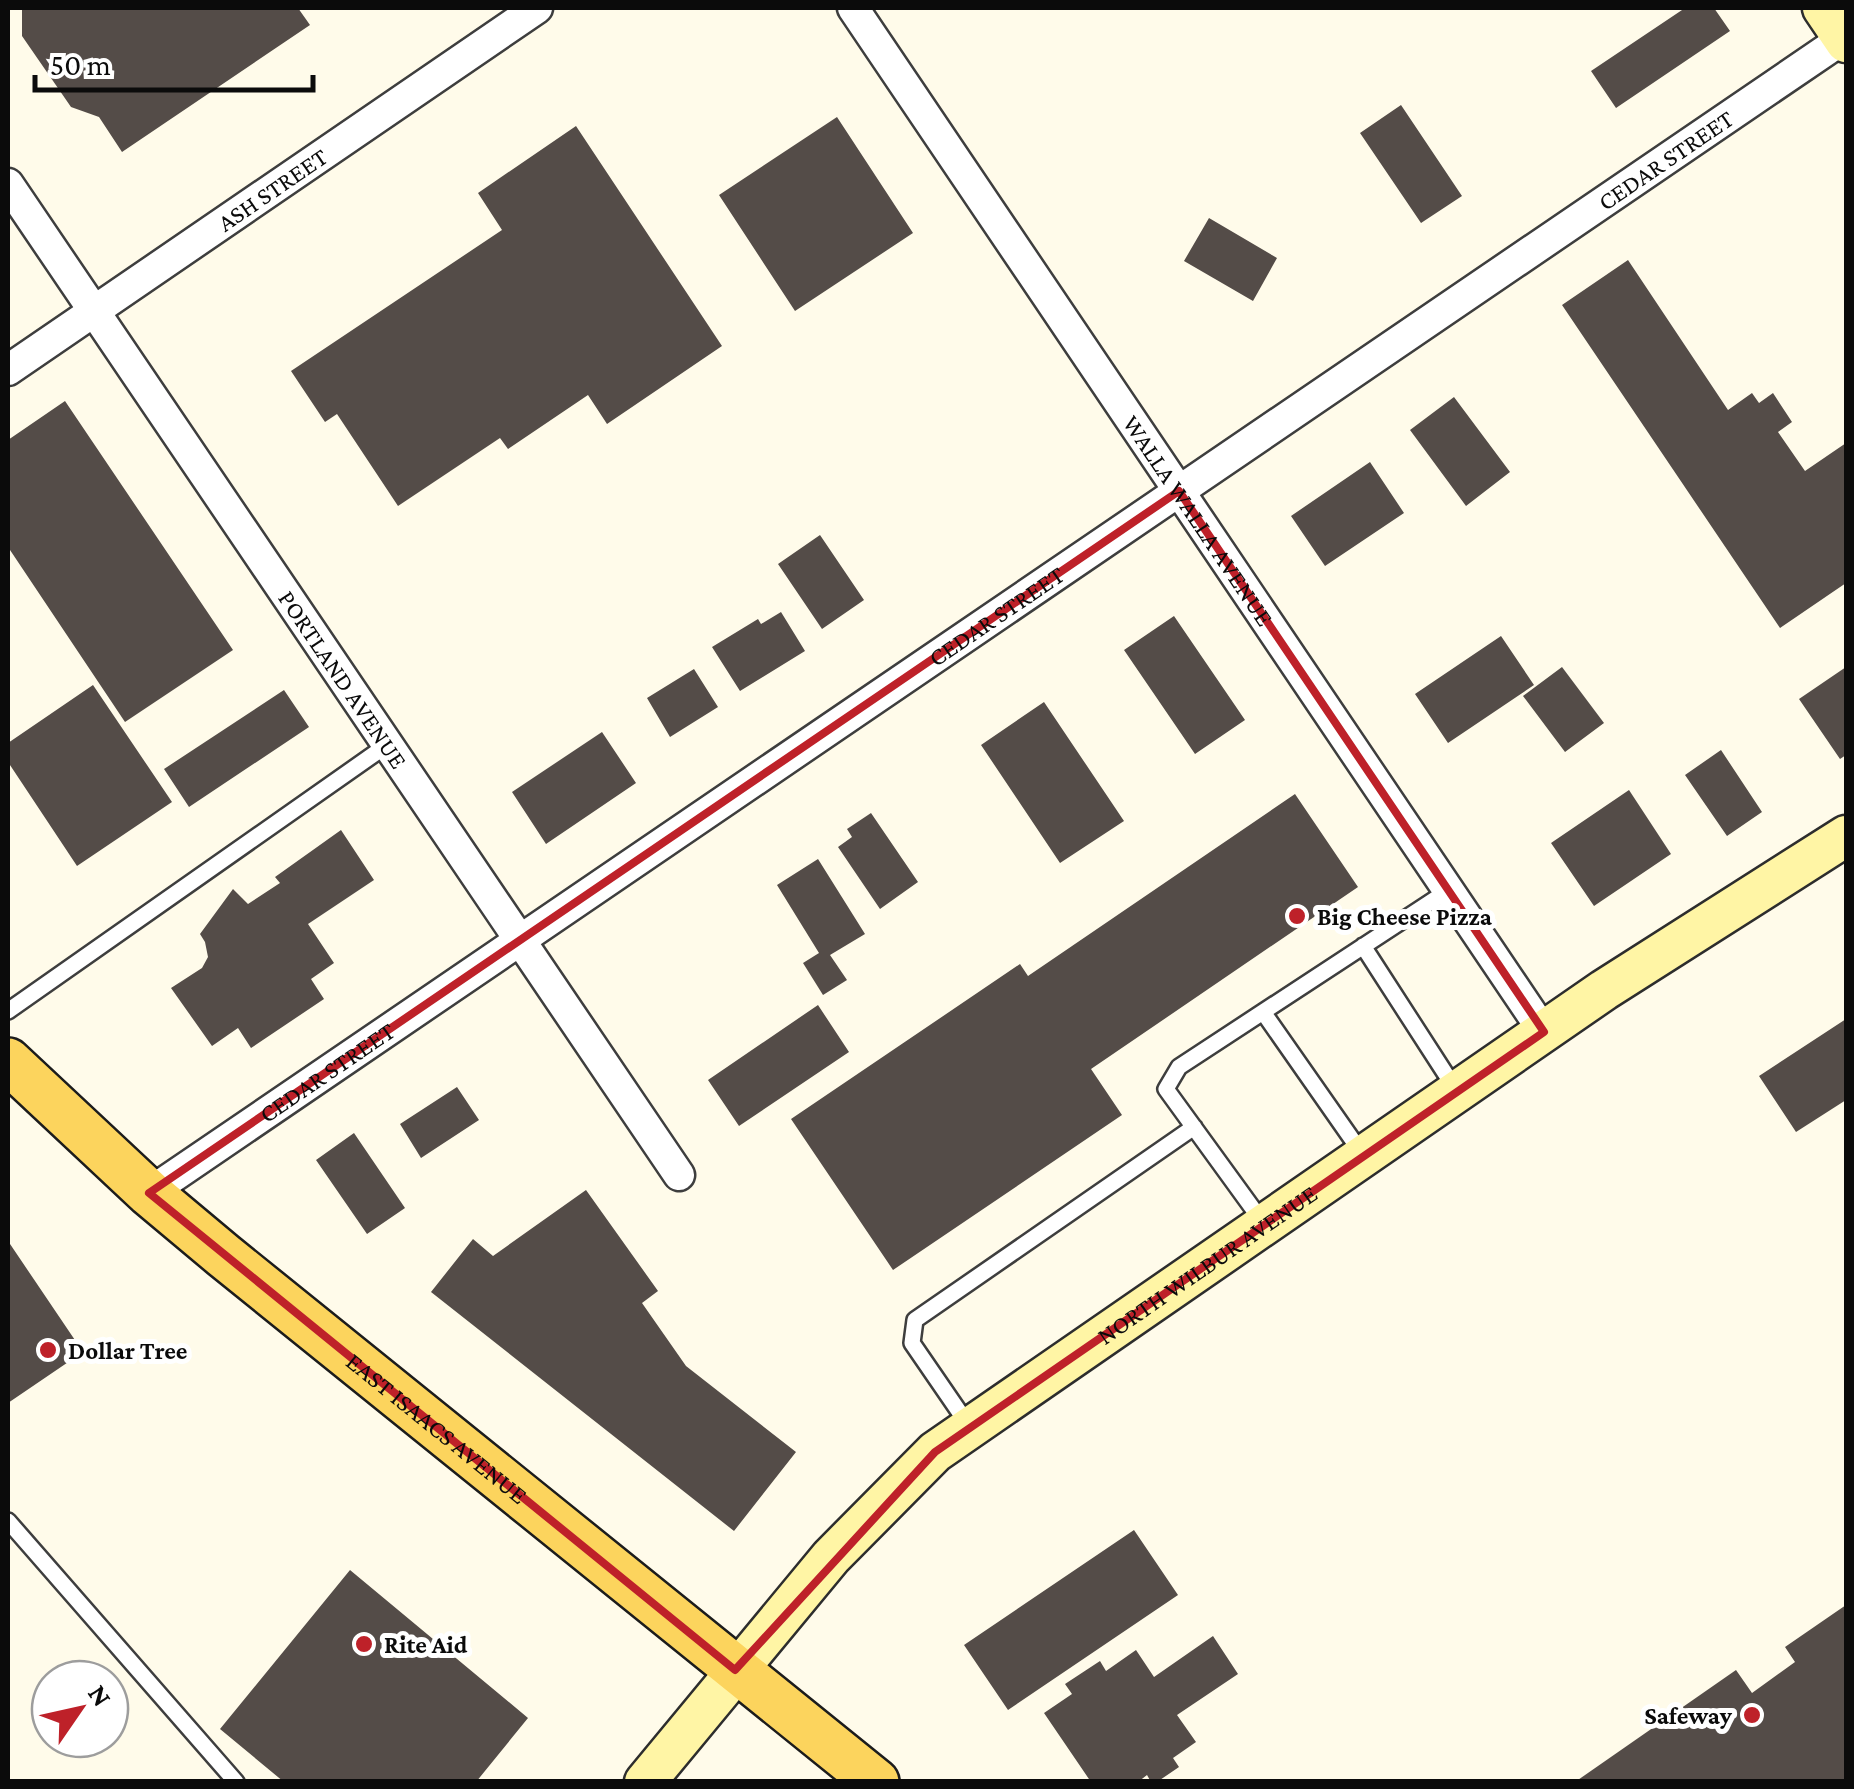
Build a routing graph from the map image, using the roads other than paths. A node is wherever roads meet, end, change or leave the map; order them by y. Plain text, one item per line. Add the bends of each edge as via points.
1 (538, 8) edge
2 (853, 8) edge
3 (1838, 29) edge
4 (8, 184) edge
5 (94, 311) junction
6 (8, 370) edge
7 (1179, 491) junction
8 (387, 745) junction
9 (1846, 836) edge
10 (1449, 890) junction
11 (520, 940) junction
12 (1362, 946) junction
13 (8, 1011) edge
14 (1263, 1012) junction
15 (1544, 1032) junction
16 (8, 1061) edge
17 (1456, 1090) junction
18 (1194, 1126) junction
19 (1363, 1155) junction
20 (679, 1175) dead end
21 (149, 1193) junction
22 (1264, 1224) junction
23 (969, 1426) junction
24 (8, 1521) edge
25 (735, 1670) junction
26 (236, 1782) edge
27 (645, 1782) edge
28 (876, 1782) edge

1 - 5 street, ASH STREET
2 - 7 street, WALLA WALLA AVENUE
3 - 7 street, CEDAR STREET
4 - 5 street, PORTLAND AVENUE
5 - 6 street, ASH STREET
5 - 8 street, PORTLAND AVENUE
7 - 10 street, WALLA WALLA AVENUE
7 - 11 street, CEDAR STREET
8 - 11 street, PORTLAND AVENUE
8 - 13 lane
9 - 15 main road, NORTH WILBUR AVENUE
10 - 12 lane
10 - 15 street, WALLA WALLA AVENUE
11 - 20 street, PORTLAND AVENUE
11 - 21 street, CEDAR STREET
12 - 14 lane
12 - 17 lane
14 - 18 lane via 1179,1066 1166,1089
14 - 19 lane
15 - 17 main road, NORTH WILBUR AVENUE
16 - 21 main road, EAST ISAACS AVENUE
17 - 19 main road, NORTH WILBUR AVENUE
18 - 22 lane
18 - 23 lane via 916,1320 912,1344
19 - 22 main road, NORTH WILBUR AVENUE
21 - 25 main road, EAST ISAACS AVENUE
22 - 23 main road, NORTH WILBUR AVENUE
23 - 25 main road, NORTH WILBUR AVENUE via 872,1513
24 - 26 lane
25 - 27 main road, NORTH WILBUR AVENUE
25 - 28 main road, EAST ISAACS AVENUE

